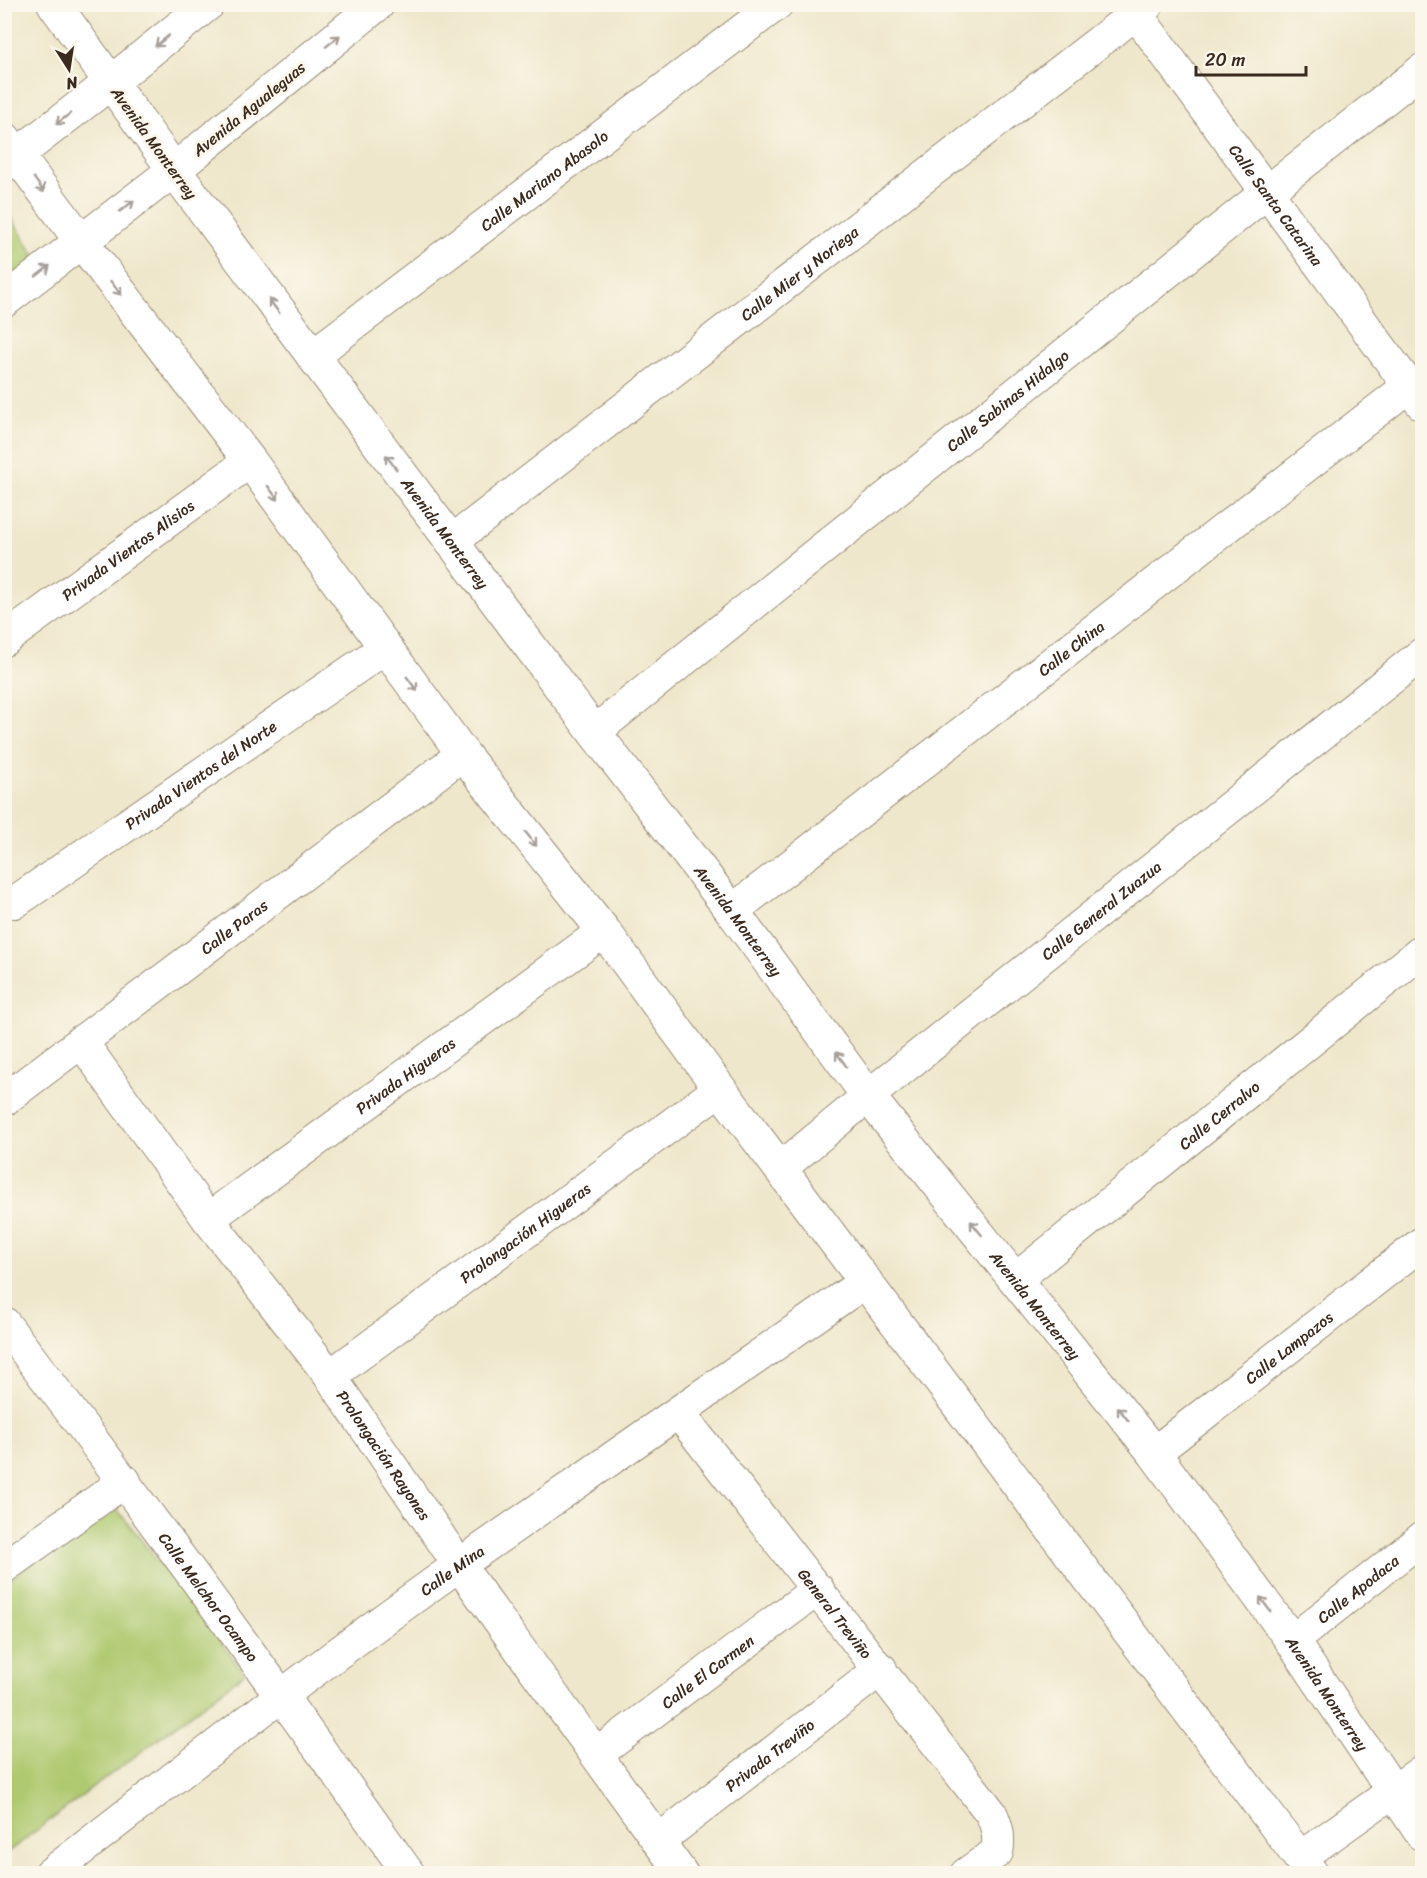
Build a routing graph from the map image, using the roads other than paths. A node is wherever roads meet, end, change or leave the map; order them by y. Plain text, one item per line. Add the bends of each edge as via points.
1 (54, 4) edge
2 (208, 4) edge
3 (378, 4) edge
4 (777, 4) edge
5 (1138, 8) edge
6 (1422, 70) edge
7 (110, 83) junction
8 (9, 153) edge
9 (174, 170) junction
10 (1267, 192) junction
11 (81, 241) junction
12 (4, 301) edge
13 (312, 356) junction
14 (1416, 395) edge
15 (250, 461) junction
16 (451, 542) junction
17 (4, 640) edge
18 (386, 648) junction
19 (1422, 654) edge
20 (594, 732) junction
21 (463, 754) junction
22 (15, 902) dead end
23 (732, 911) junction
24 (604, 931) junction
25 (1422, 951) edge
26 (81, 1041) junction
27 (720, 1089) junction
28 (868, 1096) junction
29 (4, 1100) edge
30 (781, 1168) junction
31 (208, 1219) junction
32 (1422, 1243) edge
33 (1017, 1279) junction
34 (866, 1281) junction
35 (4, 1323) edge
36 (330, 1376) junction
37 (680, 1413) junction
38 (1154, 1453) junction
39 (125, 1481) junction
40 (1422, 1538) edge
41 (459, 1565) junction
42 (4, 1567) edge
43 (818, 1589) junction
44 (1292, 1641) junction
45 (881, 1669) junction
46 (282, 1694) junction
47 (597, 1754) junction
48 (1422, 1771) edge
49 (1393, 1790) junction
50 (1422, 1834) edge
51 (658, 1841) junction
52 (1307, 1865) edge
53 (50, 1874) edge
54 (409, 1874) edge
55 (682, 1874) edge
56 (966, 1874) edge

1 - 7 street, Avenida Monterrey
2 -> 7 street
9 -> 3 street, Avenida Agualeguas
4 - 13 street, Calle Mariano Abasolo
5 - 10 street, Calle Santa Catarina
5 - 16 street, Calle Mier y Noriega
6 - 10 street, Calle Sabinas Hidalgo
7 -> 8 street
7 - 9 street, Avenida Monterrey
8 -> 11 street
11 -> 9 street, Avenida Agualeguas
13 -> 9 street, Avenida Monterrey
10 - 14 street, Calle Santa Catarina
10 - 20 street, Calle Sabinas Hidalgo
12 -> 11 street, Avenida Agualeguas
11 -> 15 street
16 -> 13 street, Avenida Monterrey
14 - 23 street, Calle China
15 - 17 street, Privada Vientos Alisios
15 -> 18 street
16 - 20 street, Avenida Monterrey
18 -> 21 street
18 - 22 street, Privada Vientos del Norte
19 - 28 street, Calle General Zuazua
20 - 23 street, Avenida Monterrey
21 -> 24 street
21 - 26 street, Calle Paras
28 -> 23 street, Avenida Monterrey
24 - 27 street
24 - 31 street, Privada Higueras
25 - 33 street, Calle Cerralvo
26 - 29 street, Calle Paras
26 - 31 street, Prolongación Rayones
27 - 30 street
27 - 36 street, Prolongación Higueras
28 - 30 street, Calle General Zuazua
33 -> 28 street, Avenida Monterrey
30 - 34 street
31 - 36 street, Prolongación Rayones
32 - 38 street, Calle Lampazos
38 -> 33 street, Avenida Monterrey
34 - 37 street, Calle Mina
34 - 52 street
35 - 39 street, Calle Melchor Ocampo
36 - 41 street, Prolongación Rayones
37 - 41 street, Calle Mina
37 - 43 street, General Treviño
44 -> 38 street, Avenida Monterrey
39 - 42 street
39 - 46 street, Calle Melchor Ocampo
40 - 44 street, Calle Apodaca
41 - 46 street, Calle Mina
41 - 47 street, Prolongación Rayones
43 - 45 street, General Treviño
43 - 47 street, Calle El Carmen
44 - 49 street, Avenida Monterrey
45 - 51 street, Privada Treviño
45 - 56 street, General Treviño via 991,1813 998,1829 997,1852
46 - 53 street, Calle Mina
46 - 54 street, Calle Melchor Ocampo
47 - 51 street, Prolongación Rayones
48 - 49 street
49 - 50 street, Avenida Monterrey
49 - 52 street
51 - 55 street, Prolongación Rayones

